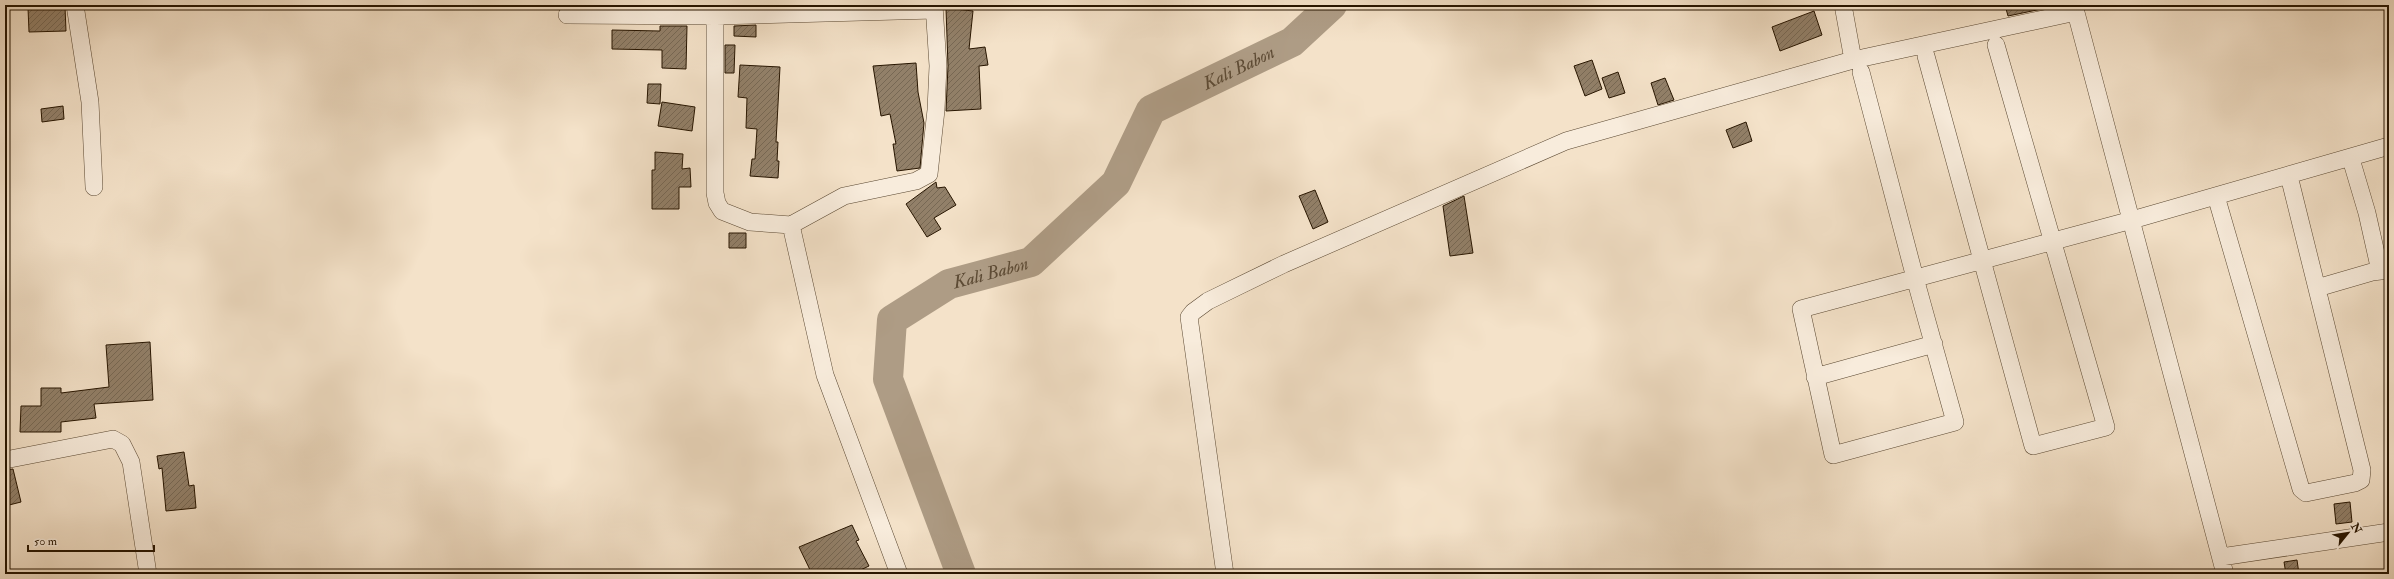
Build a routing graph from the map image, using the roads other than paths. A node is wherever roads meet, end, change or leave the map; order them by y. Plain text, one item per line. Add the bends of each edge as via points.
1 (76, 5) edge
2 (1843, 5) edge
3 (934, 8) edge
4 (2075, 9) edge
5 (715, 11) edge
6 (567, 15) dead end
7 (1996, 45) dead end
8 (1926, 56) dead end
9 (1857, 66) junction
10 (2389, 146) edge
11 (2351, 159) junction
12 (2288, 176) junction
13 (94, 188) dead end
14 (2216, 196) junction
15 (2132, 220) junction
16 (791, 225) junction
17 (2053, 242) junction
18 (1983, 260) junction
19 (2384, 270) edge
20 (1915, 278) junction
21 (2317, 288) junction
22 (1934, 344) junction
23 (1815, 377) junction
24 (5, 460) edge
25 (2389, 532) edge
26 (2221, 557) junction
27 (148, 574) edge
28 (899, 574) edge
29 (1225, 574) edge
30 (2225, 574) edge

1 - 13 street via 90,102
2 - 9 street
3 - 5 street
3 - 16 street via 938,66 929,174 916,181 844,196
4 - 9 street
4 - 15 street
5 - 6 street
5 - 16 street via 717,202 722,211 750,222
7 - 17 street
8 - 18 street
9 - 20 street
9 - 29 street via 1566,141 1284,264 1208,301 1193,312 1189,317
10 - 11 street
11 - 12 street
11 - 19 street
12 - 14 street
12 - 21 street
14 - 15 street
14 - 21 street via 2299,485 2306,493 2355,483 2361,480 2362,476
15 - 17 street
15 - 26 street
16 - 28 street via 825,375
17 - 18 street
17 - 18 street via 2106,427 2033,446
18 - 20 street
19 - 21 street
20 - 22 street
20 - 23 street via 1801,309
22 - 23 street
22 - 23 street via 1955,422 1833,455
24 - 27 street via 113,440 122,444 131,462
25 - 26 street
26 - 30 street

